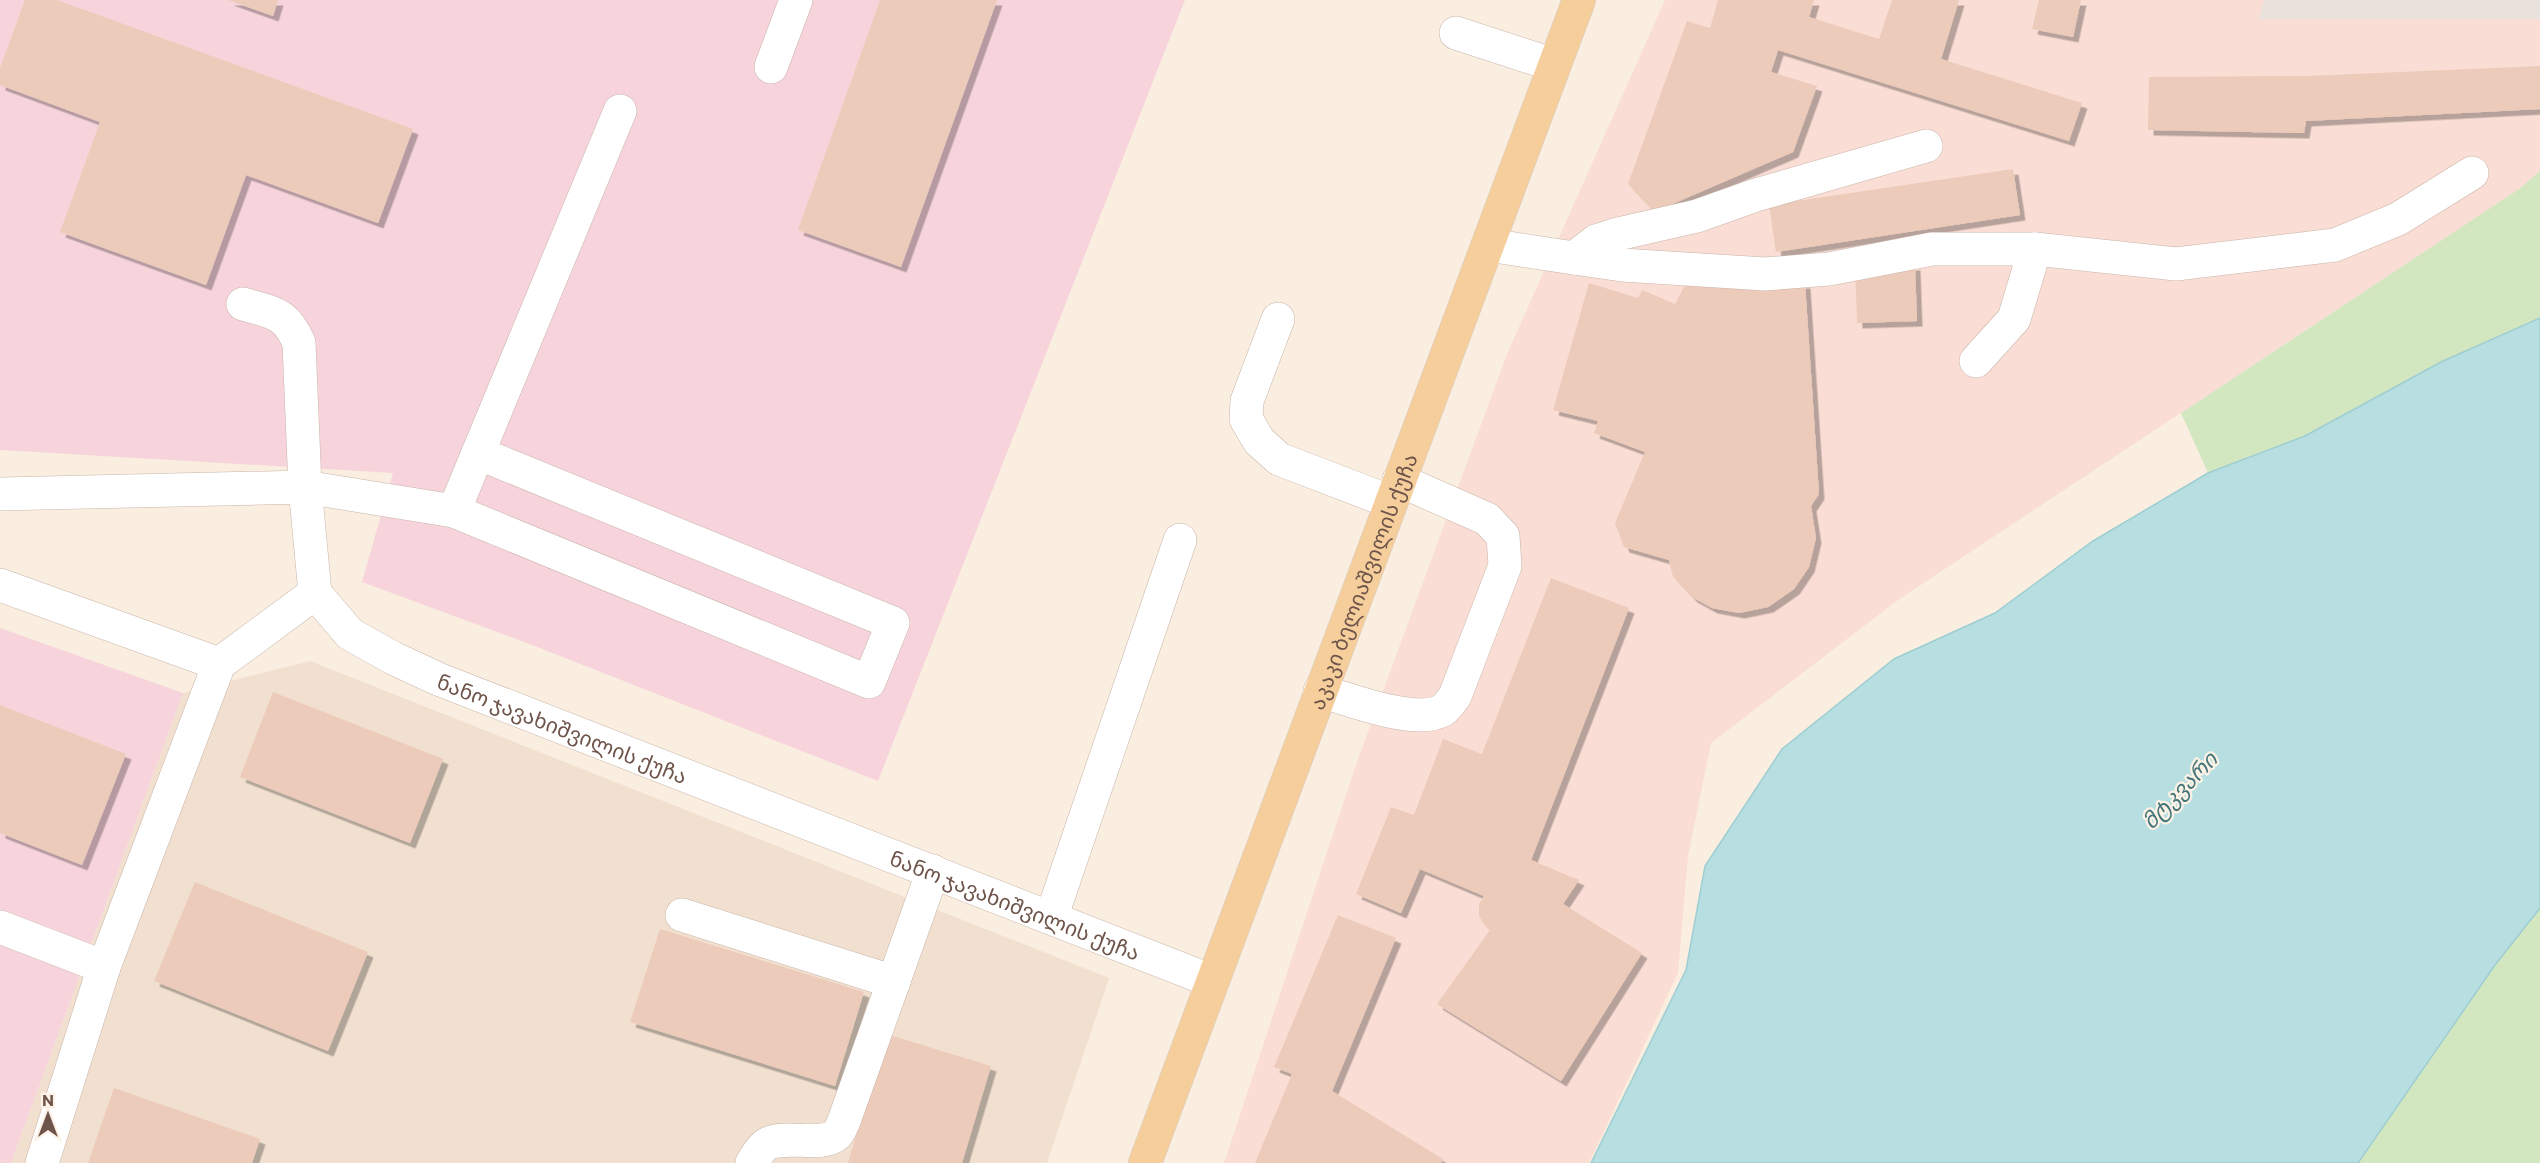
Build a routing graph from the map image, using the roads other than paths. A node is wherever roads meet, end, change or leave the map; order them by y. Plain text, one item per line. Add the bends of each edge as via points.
1 (796, 0) edge
2 (1579, 0) edge
3 (1456, 33) dead end
4 (1554, 65) junction
5 (771, 67) dead end
6 (620, 111) dead end
7 (1926, 146) dead end
8 (2472, 173) dead end
9 (1488, 245) junction
10 (2035, 249) junction
11 (1574, 258) junction
12 (243, 304) dead end
13 (1278, 319) dead end
14 (1976, 360) dead end
15 (478, 453) junction
16 (305, 487) junction
17 (1395, 491) junction
18 (0, 494) edge
19 (454, 511) junction
20 (1180, 540) dead end
21 (0, 585) edge
22 (315, 593) junction
23 (219, 664) junction
24 (1320, 691) junction
25 (933, 871) junction
26 (682, 915) dead end
27 (1051, 918) junction
28 (0, 927) edge
29 (104, 967) junction
30 (1212, 981) junction
31 (894, 982) junction
32 (42, 1163) edge
33 (752, 1163) edge
34 (1145, 1163) edge

1 - 5 street
2 - 4 main road, აკაკი ბელიაშვილის ქუჩა
3 - 4 street
4 - 9 main road, აკაკი ბელიაშვილის ქუჩა
6 - 15 street
7 - 11 street via 1697,216 1618,234 1596,241
8 - 10 street via 2398,219 2336,245 2176,264
9 - 11 street
9 - 17 main road, აკაკი ბელიაშვილის ქუჩა
10 - 11 street via 1932,249 1830,269 1765,274
10 - 14 street via 2014,319
12 - 16 street via 279,315 292,326 299,343
13 - 17 street via 1247,401 1246,419 1259,441 1280,459
15 - 19 street
15 - 19 street via 893,623 869,682
16 - 18 street
16 - 19 street
16 - 22 street
17 - 24 main road, აკაკი ბელიაშვილის ქუჩა
17 - 24 street via 1487,519 1503,536 1505,566 1455,696 1442,710 1402,715
20 - 27 street
21 - 23 street
22 - 23 street
22 - 25 street, ნანო ჯავახიშვილის ქუჩა via 350,634 420,671
23 - 29 street
24 - 30 main road, აკაკი ბელიაშვილის ქუჩა
25 - 27 street, ნანო ჯავახიშვილის ქუჩა
25 - 31 street
26 - 31 street
27 - 30 street, ნანო ჯავახიშვილის ქუჩა
28 - 29 street
29 - 32 street
30 - 34 main road, აკაკი ბელიაშვილის ქუჩა
31 - 33 street via 836,1135 823,1140 768,1143

